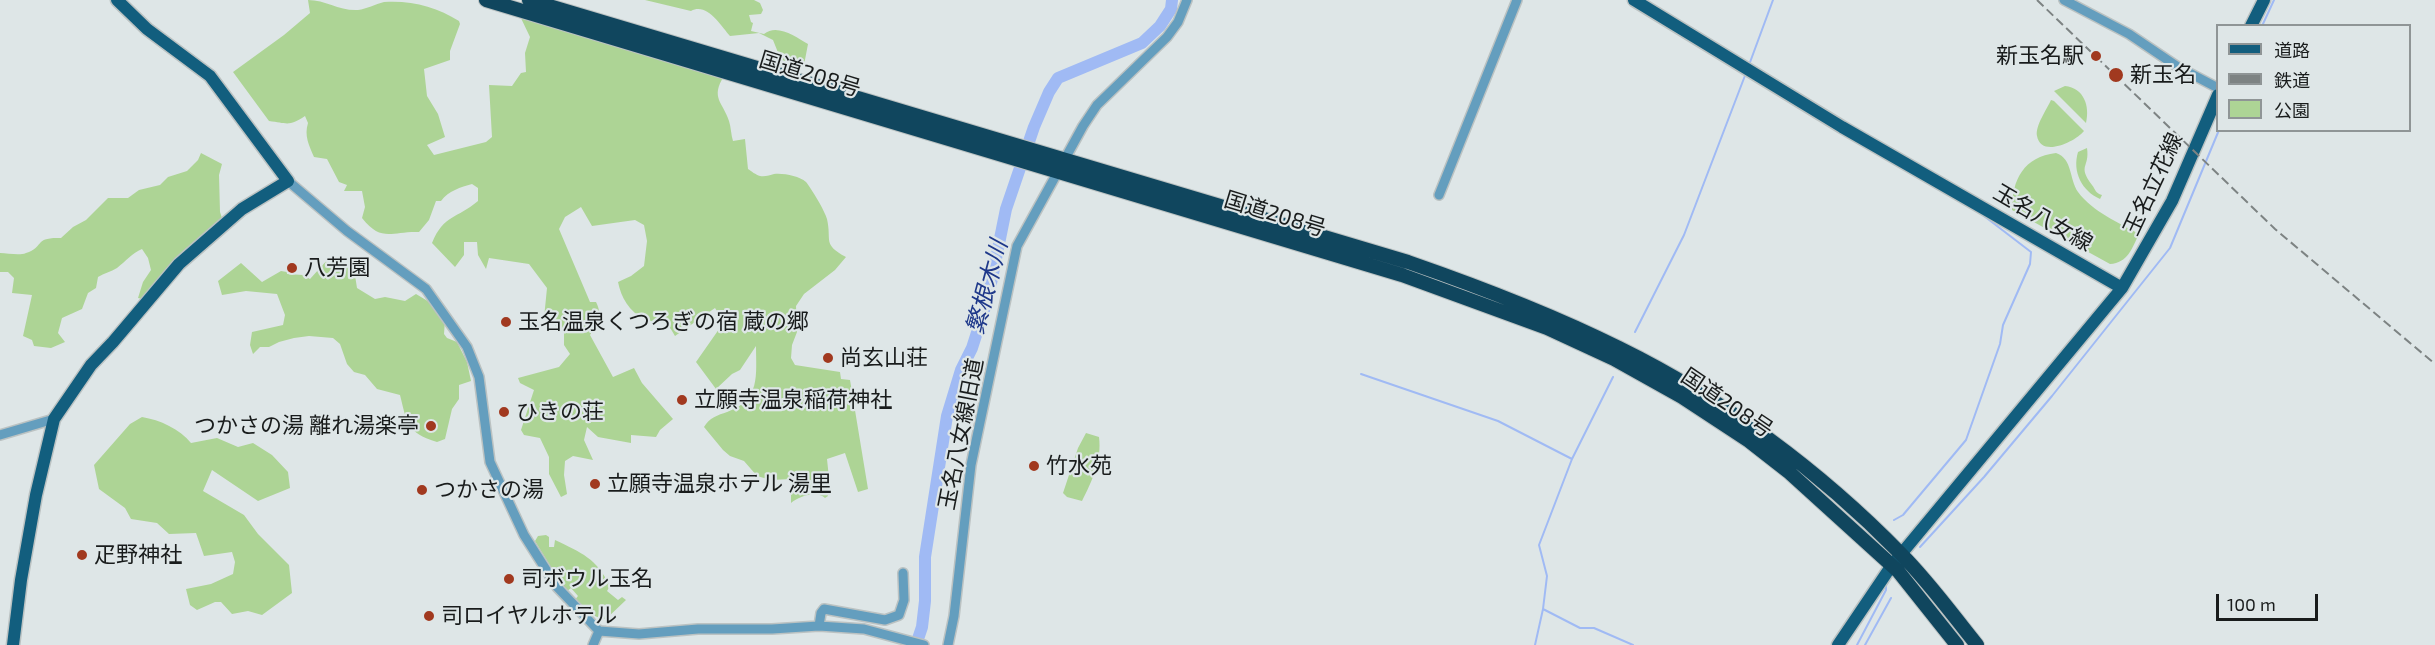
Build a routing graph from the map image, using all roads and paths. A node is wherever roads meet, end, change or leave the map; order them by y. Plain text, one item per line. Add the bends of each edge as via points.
1 (117, 0) edge
2 (486, 0) edge
3 (529, 0) edge
4 (1187, 0) edge
5 (1517, 0) edge
6 (1634, 0) edge
7 (2064, 0) edge
8 (2264, 0) edge
9 (2252, 24) edge
10 (2216, 87) edge
11 (2216, 97) edge
12 (1012, 151) junction
13 (1057, 164) junction
14 (288, 181) junction
15 (1439, 195) dead end
16 (2122, 288) junction
17 (54, 419) junction
18 (0, 435) edge
19 (1902, 555) junction
20 (1892, 565) junction
21 (903, 573) dead end
22 (819, 626) junction
23 (599, 631) junction
24 (13, 645) edge
25 (593, 645) edge
26 (924, 645) edge
27 (948, 645) edge
28 (1838, 645) edge
29 (1957, 645) edge
30 (1977, 645) edge

1 - 14 main road via 147,29 210,76
2 - 12 highway, 国道208号
3 - 12 highway, 国道208号
4 - 13 street, 玉名八女線旧道 via 1167,37 1097,105
5 - 15 street
6 - 16 main road, 玉名八女線 via 1842,127
7 - 10 street
8 - 9 main road
11 - 16 main road, 玉名立花線 via 2172,201
12 - 13 highway, 国道208号
13 - 19 highway, 国道208号 via 1408,261 1502,295 1620,348 1689,386 1756,430 1828,485
13 - 20 highway, 国道208号 via 1402,275 1547,328 1614,359 1749,441
13 - 27 street, 玉名八女線旧道 via 1013,262 971,465
14 - 17 main road via 242,209 179,264 85,371
14 - 23 street via 347,231 426,289 467,347 479,377 490,462 524,535 557,587
16 - 19 main road
17 - 18 street
17 - 24 main road via 34,505
19 - 20 main road
19 - 30 highway, 国道208号
20 - 28 main road
20 - 29 highway, 国道208号
21 - 22 street via 904,600 899,615 885,620 824,609
22 - 23 street via 639,634
22 - 26 street via 864,629
23 - 25 street

